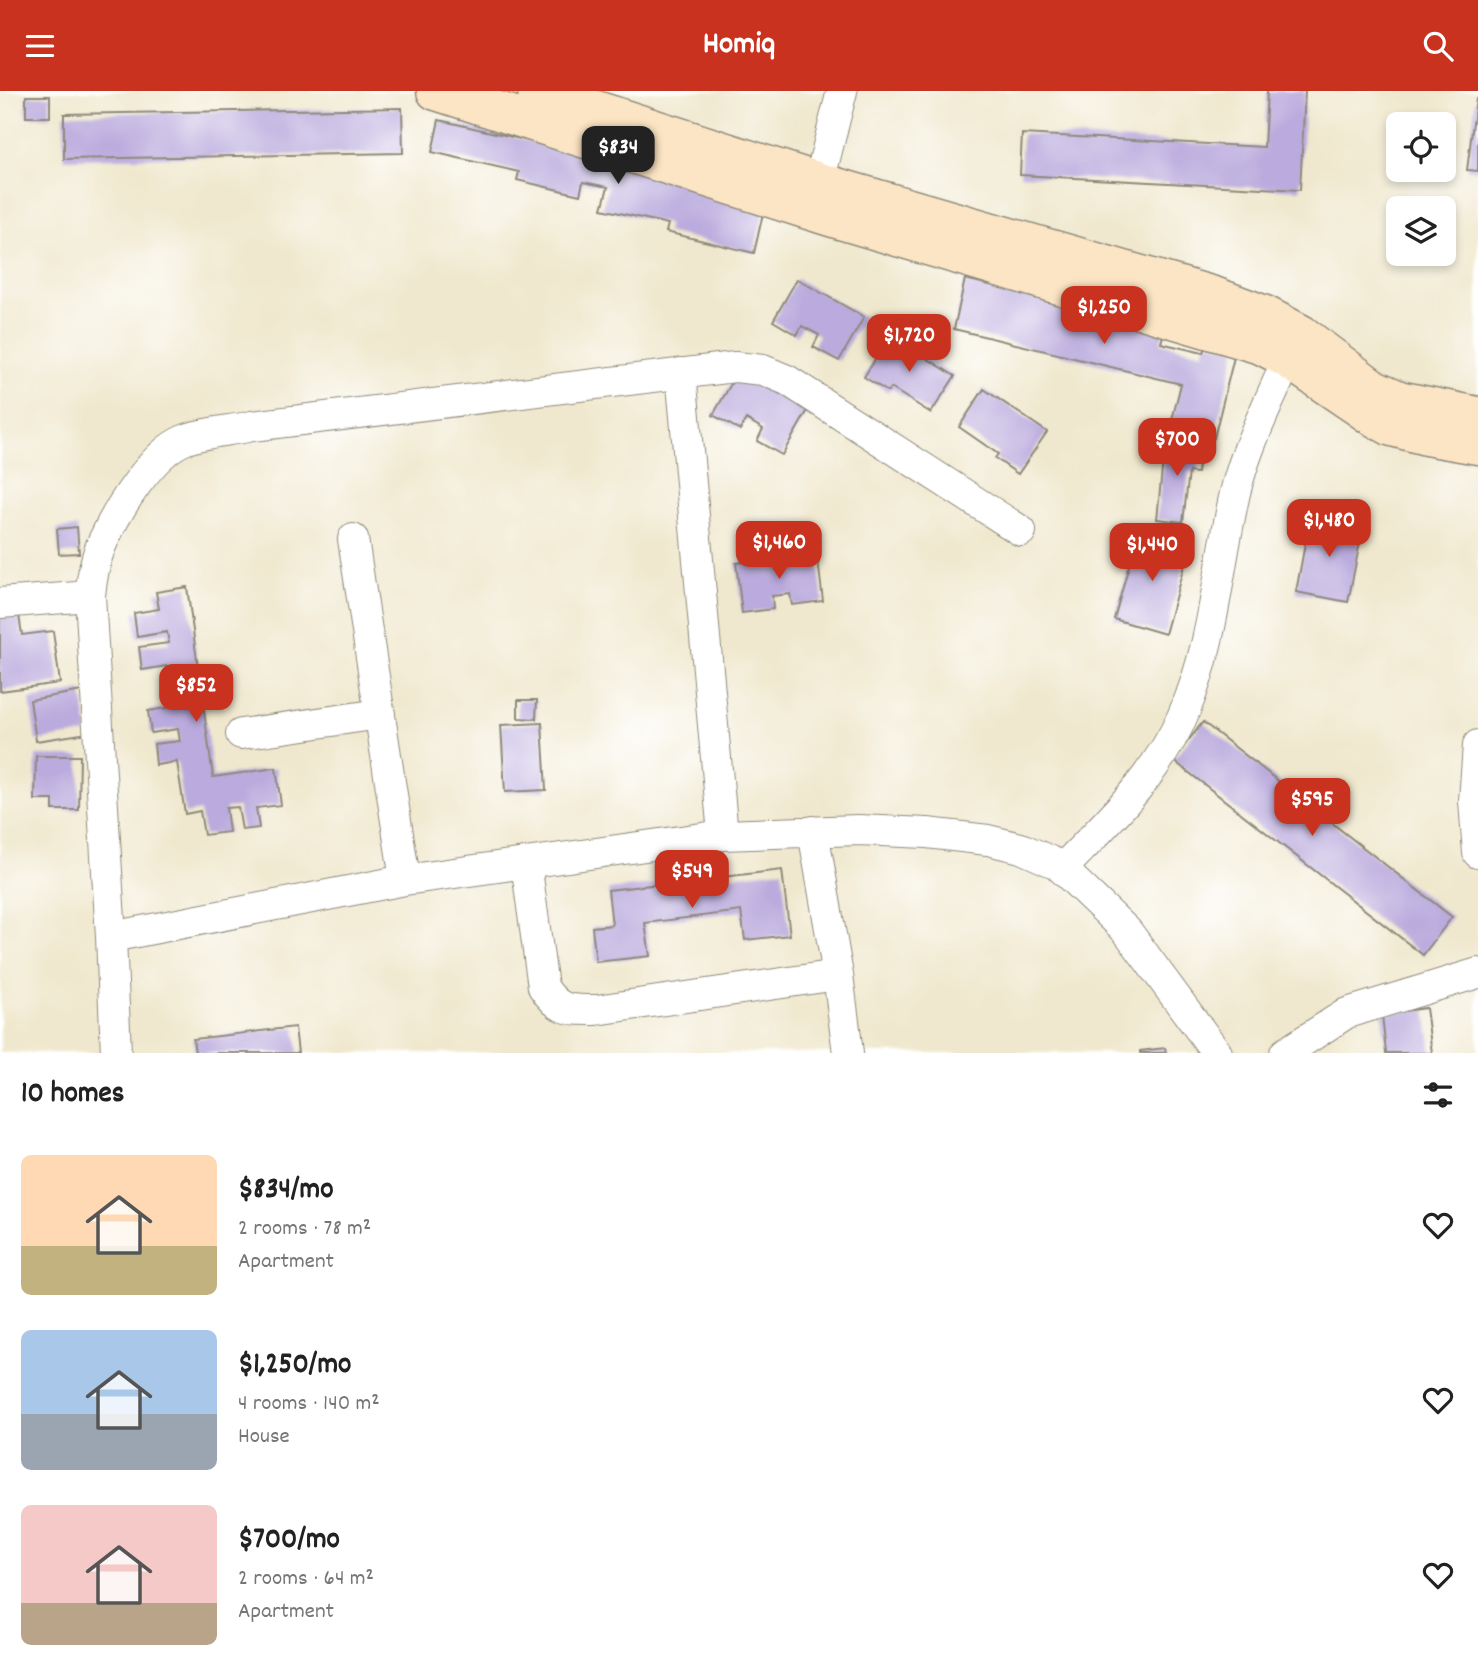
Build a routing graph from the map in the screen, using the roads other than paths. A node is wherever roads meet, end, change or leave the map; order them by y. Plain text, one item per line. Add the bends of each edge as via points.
1 (436, 91) edge
2 (537, 91) edge
3 (842, 91) edge
4 (820, 182) junction
5 (1288, 359) junction
6 (681, 373) junction
7 (1478, 416) edge
8 (1478, 445) edge
9 (1021, 530) dead end
10 (353, 539) dead end
11 (90, 596) junction
12 (0, 603) edge
13 (380, 714) junction
14 (241, 734) dead end
15 (1477, 762) edge
16 (813, 831) junction
17 (723, 835) junction
18 (1478, 853) edge
19 (526, 863) junction
20 (1062, 869) junction
21 (405, 880) junction
22 (111, 937) junction
23 (1478, 973) edge
24 (838, 975) junction
25 (116, 1053) edge
26 (848, 1053) edge
27 (1217, 1053) edge
28 (1285, 1053) edge

1 - 5 street via 830,217 1195,324 1261,345
2 - 4 street
3 - 4 street
4 - 7 street via 1214,296 1301,334 1374,389 1399,400
5 - 8 street via 1392,427
5 - 20 street via 1236,491 1217,599 1184,715 1160,759 1131,796
6 - 9 street via 735,367 763,369 787,380
6 - 11 street via 252,426 185,440 168,449 124,504 104,540 92,573
6 - 17 street
10 - 13 street
11 - 12 street
11 - 22 street
13 - 14 street
13 - 21 street
15 - 18 street
16 - 17 street
16 - 20 street via 927,833 988,840 1021,848
16 - 24 street
17 - 19 street
19 - 21 street
19 - 24 street via 543,987 554,1004 569,1010
20 - 27 street via 1127,931
21 - 22 street
22 - 25 street
23 - 28 street via 1347,1013
24 - 26 street

